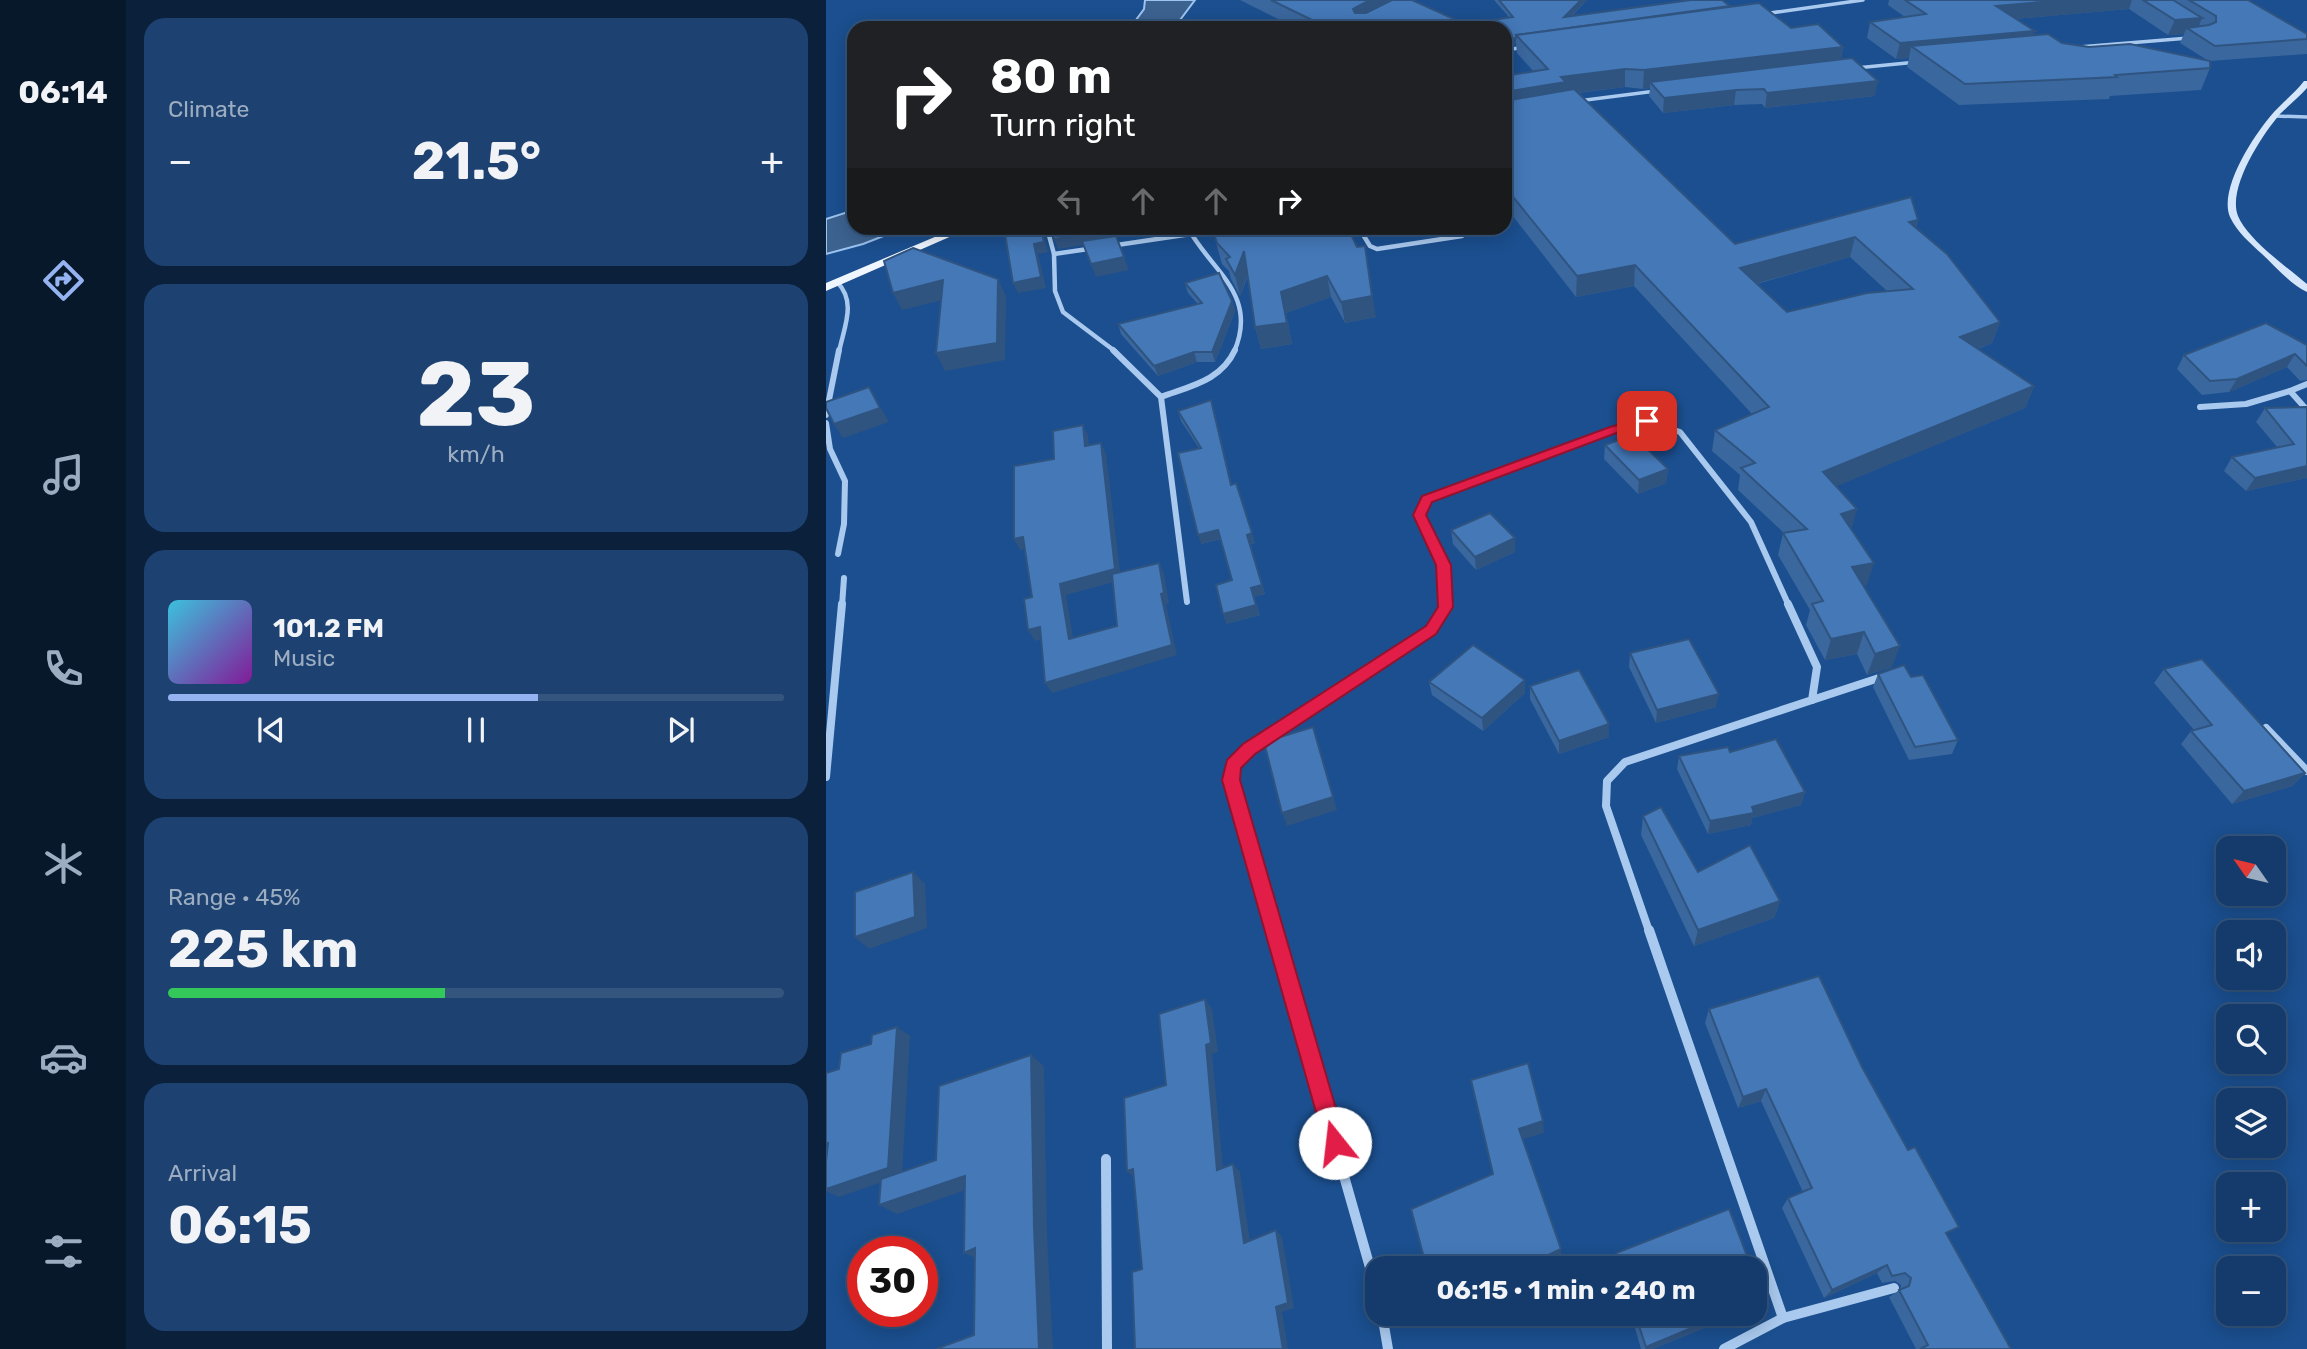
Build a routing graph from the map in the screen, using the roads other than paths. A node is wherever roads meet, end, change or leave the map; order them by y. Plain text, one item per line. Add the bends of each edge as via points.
1 (1863, 0) edge
2 (1760, 15) edge
3 (2200, 37) edge
4 (1527, 47) edge
5 (2067, 48) edge
6 (1512, 49) edge
7 (1920, 61) edge
8 (1851, 69) edge
9 (2307, 83) edge
10 (1659, 90) edge
11 (1576, 101) edge
12 (2274, 116) junction
13 (2307, 117) edge
14 (948, 235) edge
15 (1049, 235) edge
16 (1184, 235) edge
17 (1192, 235) edge
18 (1363, 235) edge
19 (1462, 236) dead end
20 (1054, 254) junction
21 (832, 285) edge
22 (2307, 289) edge
23 (2307, 384) edge
24 (2290, 391) junction
25 (1161, 397) junction
26 (2200, 407) dead end
27 (2307, 410) edge
28 (826, 415) edge
29 (826, 423) edge
30 (838, 554) dead end
31 (844, 578) dead end
32 (1187, 602) dead end
33 (1896, 673) edge
34 (1812, 701) junction
35 (2266, 728) edge
36 (2307, 771) edge
37 (826, 777) edge
38 (1106, 1159) dead end
39 (1367, 1256) edge
40 (1894, 1288) edge
41 (1783, 1318) junction
42 (1384, 1326) edge
43 (1107, 1349) edge
44 (1388, 1349) edge
45 (1724, 1349) edge

1 - 2 street
3 - 5 street
4 - 6 street
7 - 8 street
9 - 12 street
10 - 11 street
12 - 13 street
12 - 22 street via 2244,163 2230,200 2243,229
14 - 21 main road
15 - 20 street
16 - 20 street
17 - 25 street via 1235,290 1241,323 1237,351 1227,368
18 - 19 street via 1370,246 1387,249
20 - 25 street via 1055,291 1063,312 1117,353
21 - 28 street via 846,291 849,300
23 - 24 street
24 - 26 street via 2260,403
24 - 27 street
25 - 32 street
29 - 30 street via 845,481
31 - 37 street
33 - 34 street
34 - 39 street via 1817,667 1751,522 1680,432 1647,421 1426,499 1419,515 1444,565 1446,607 1431,630 1249,749 1233,765 1231,780
34 - 41 street via 1625,762 1607,780 1605,806
35 - 36 street
38 - 43 street
40 - 41 street
41 - 45 street
42 - 44 street

